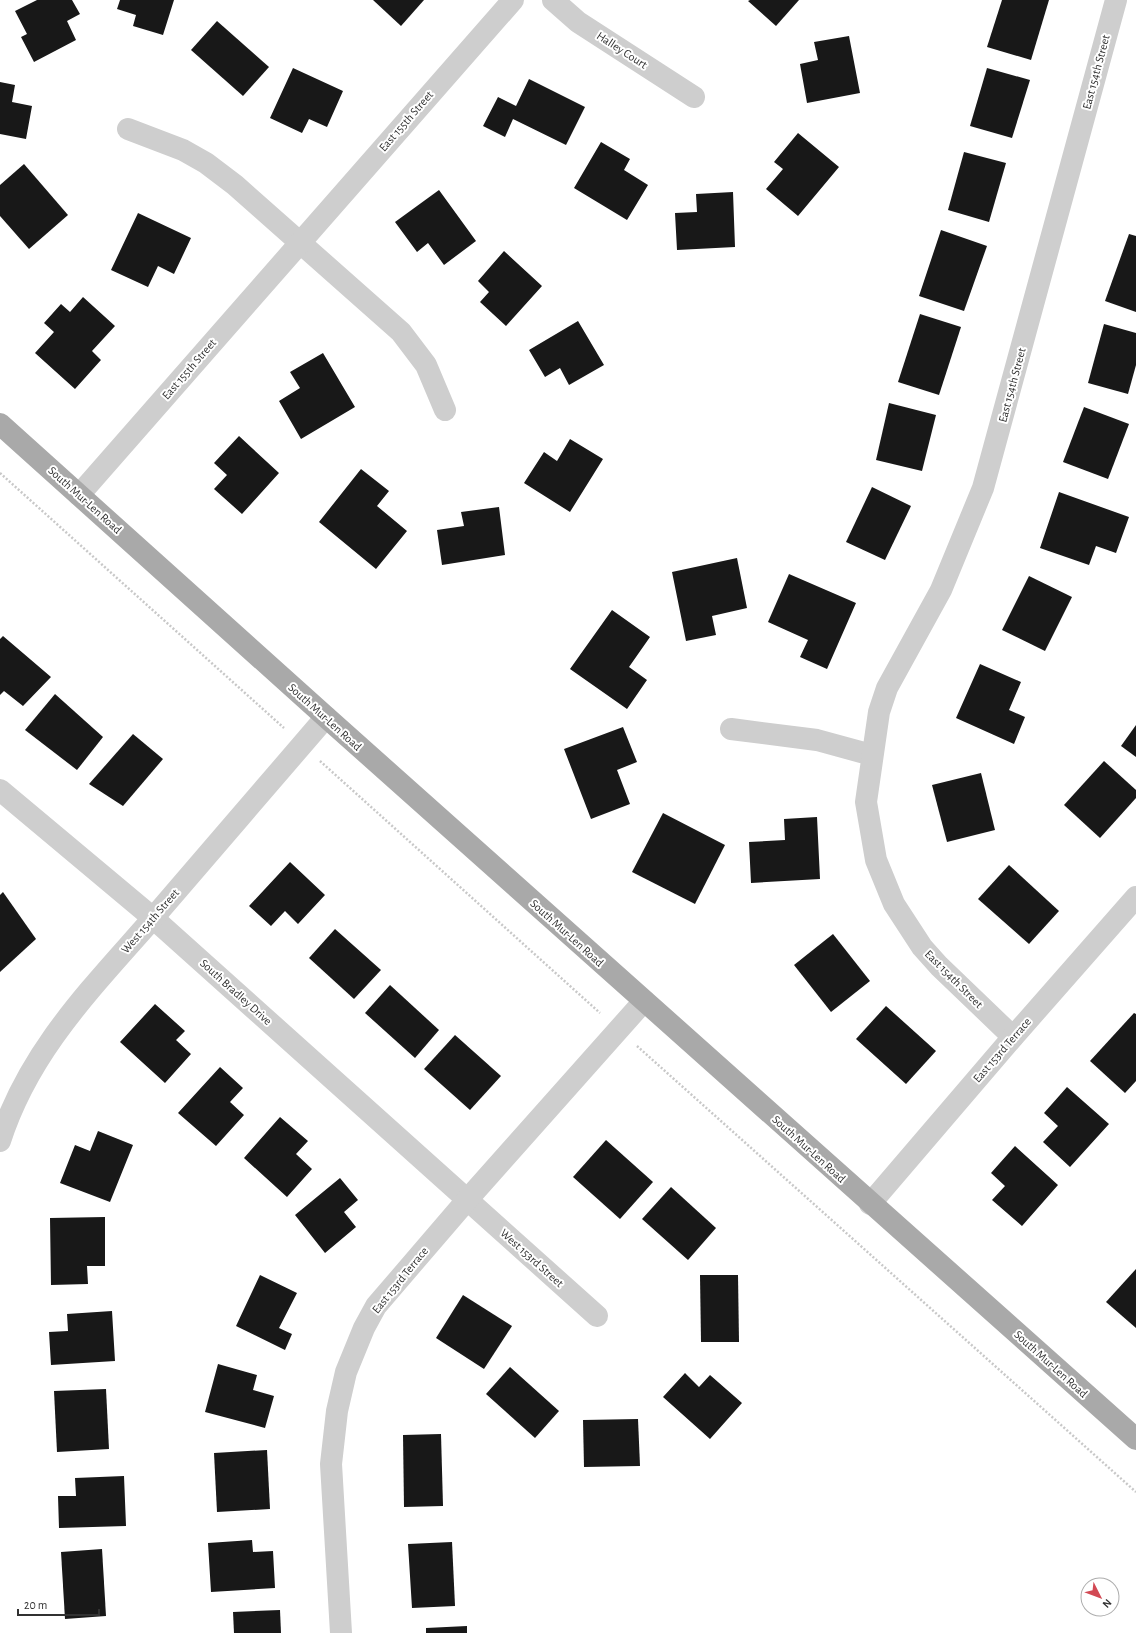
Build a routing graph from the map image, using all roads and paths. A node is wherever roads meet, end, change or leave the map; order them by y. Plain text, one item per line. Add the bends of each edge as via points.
1 (513, 0) edge
2 (553, 0) edge
3 (1116, 0) edge
4 (694, 96) dead end
5 (128, 129) dead end
6 (300, 243) junction
7 (445, 410) dead end
8 (0, 424) edge
9 (0, 473) edge
10 (79, 495) junction
11 (326, 717) junction
12 (731, 729) dead end
13 (302, 745) junction
14 (872, 755) junction
15 (0, 790) edge
16 (1136, 897) edge
17 (153, 918) junction
18 (644, 1001) junction
19 (618, 1030) junction
20 (1013, 1037) junction
21 (0, 1142) edge
22 (467, 1200) junction
23 (870, 1204) junction
24 (597, 1316) dead end
25 (1134, 1434) edge
26 (1136, 1492) edge
27 (341, 1633) edge

1 - 6 street, East 155th Street
2 - 4 street, Halley Court via 578,22
3 - 14 street, East 154th Street via 983,488 941,590 886,688
5 - 6 street via 182,150 206,163 235,185
6 - 7 street via 401,332 426,365
6 - 10 street, East 155th Street
8 - 10 main road, South Mur-Len Road
9 - 13 path
10 - 11 main road, South Mur-Len Road
11 - 13 street, West 154th Street
11 - 18 main road, South Mur-Len Road
12 - 14 street via 817,740
13 - 17 street, West 154th Street
13 - 19 path
14 - 20 street, East 154th Street via 866,802 876,860 894,904 922,946 939,966
15 - 17 street, South Bradley Drive
16 - 20 street, East 153rd Terrace
17 - 21 street, West 154th Street via 89,989 57,1030 31,1070
17 - 22 street, South Bradley Drive
18 - 19 street, East 153rd Terrace
18 - 23 main road, South Mur-Len Road
19 - 22 street, East 153rd Terrace
19 - 26 path
20 - 23 street, East 153rd Terrace
22 - 24 street, West 153rd Street
22 - 27 street, East 153rd Terrace via 376,1306 346,1372 337,1411 331,1464
23 - 25 main road, South Mur-Len Road

